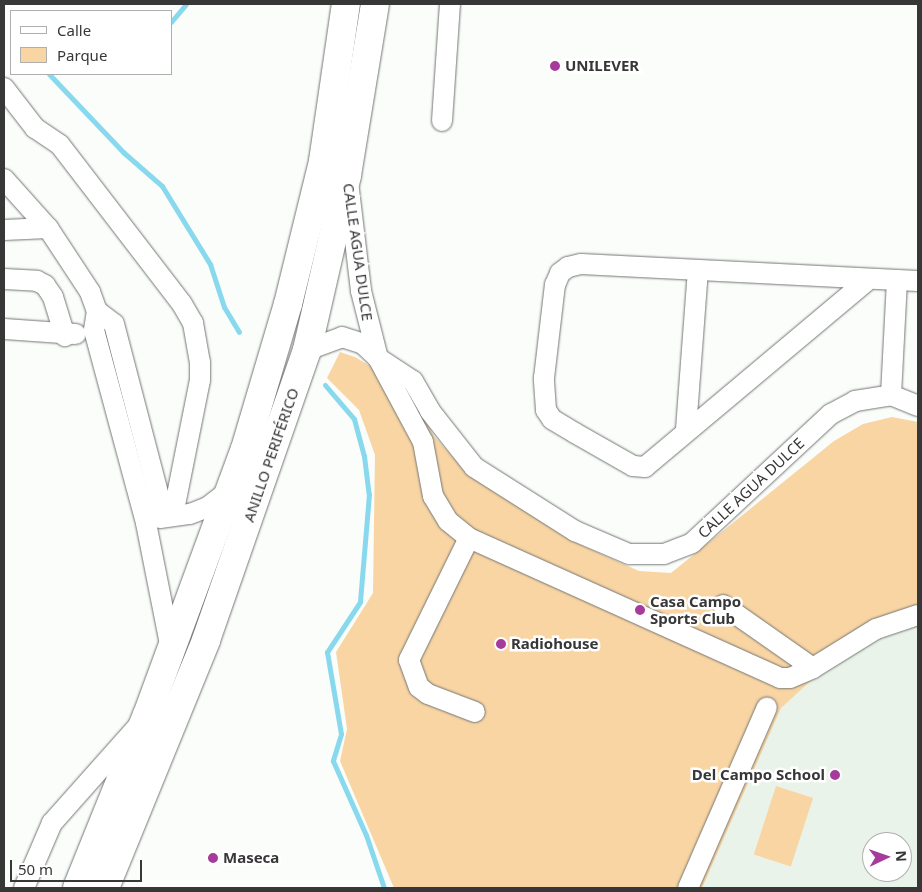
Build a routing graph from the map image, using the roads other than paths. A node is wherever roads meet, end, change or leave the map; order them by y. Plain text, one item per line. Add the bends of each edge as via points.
1 (346, 4) edge
2 (375, 4) edge
3 (450, 4) edge
4 (4, 88) edge
5 (442, 121) dead end
6 (347, 176) junction
7 (4, 179) edge
8 (48, 228) junction
9 (6, 233) edge
10 (698, 270) junction
11 (4, 279) edge
12 (869, 279) junction
13 (897, 280) junction
14 (918, 281) edge
15 (96, 320) junction
16 (4, 329) edge
17 (65, 336) junction
18 (307, 350) junction
19 (378, 358) junction
20 (891, 395) junction
21 (918, 406) edge
22 (686, 429) junction
23 (232, 488) junction
24 (161, 518) junction
25 (469, 538) junction
26 (723, 605) dead end
27 (918, 615) edge
28 (172, 651) junction
29 (813, 668) junction
30 (767, 708) dead end
31 (475, 712) dead end
32 (147, 715) junction
33 (24, 888) edge
34 (77, 888) edge
35 (105, 888) edge
36 (688, 888) edge

1 - 23 highway, ANILLO PERIFÉRICO via 323,161 288,304
2 - 6 highway, ANILLO PERIFÉRICO
3 - 5 street
4 - 24 street via 34,128 60,146 182,304 193,323 200,380
6 - 18 highway, ANILLO PERIFÉRICO
6 - 19 street, CALLE AGUA DULCE via 361,291
7 - 8 street
8 - 9 street
8 - 15 street via 90,292
10 - 12 street
10 - 22 street
10 - 22 street via 581,264 568,267 560,273 556,284 544,378 546,410 552,419 634,466 645,467 659,458
11 - 17 street via 37,281 45,286 53,296
12 - 13 street
12 - 22 street
13 - 14 street
13 - 20 street
15 - 17 street
15 - 24 street via 114,324
16 - 17 street
18 - 19 street, CALLE AGUA DULCE via 328,340 353,338
18 - 35 highway, ANILLO PERIFÉRICO via 206,640
19 - 20 street, CALLE AGUA DULCE via 413,381 430,411 474,467 575,532 629,554 664,554 692,543 831,414 855,402
19 - 25 street via 423,442 433,496 448,521
20 - 21 street
23 - 24 street via 208,507 190,514
23 - 28 highway, ANILLO PERIFÉRICO
24 - 28 street
25 - 29 street via 780,678 790,678
25 - 31 street via 409,660 419,687
26 - 29 street
27 - 29 street via 876,628
28 - 32 highway, ANILLO PERIFÉRICO
30 - 36 street
32 - 33 street via 52,823
32 - 34 highway, ANILLO PERIFÉRICO

